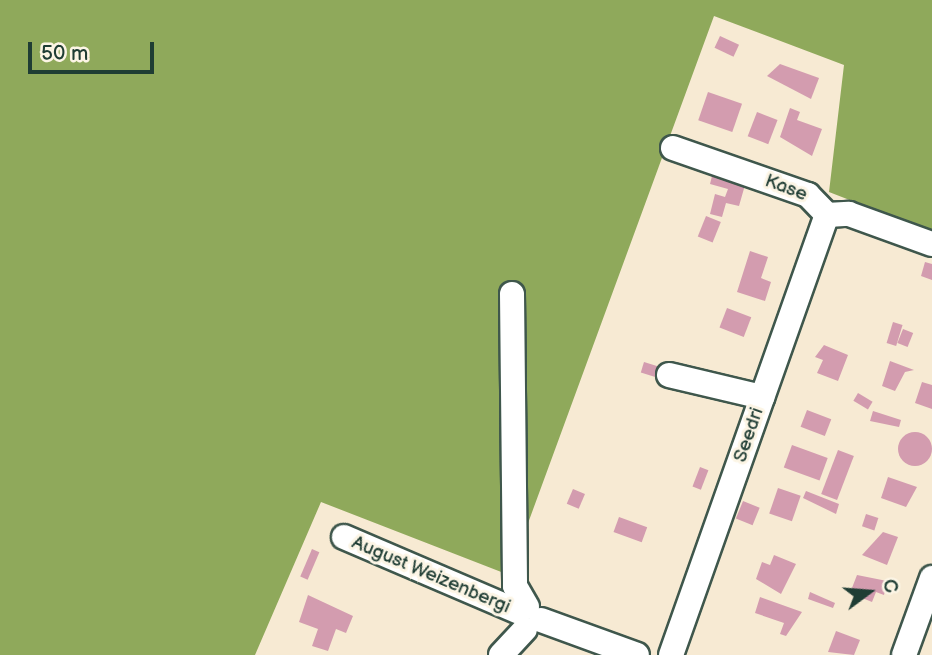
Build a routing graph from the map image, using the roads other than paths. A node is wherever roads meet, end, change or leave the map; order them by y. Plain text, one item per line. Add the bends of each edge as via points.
1 (673, 148) dead end
2 (827, 215) junction
3 (932, 244) edge
4 (512, 295) dead end
5 (669, 375) dead end
6 (762, 397) junction
7 (344, 537) dead end
8 (932, 578) edge
9 (528, 617) junction
10 (501, 655) edge
11 (638, 655) edge
12 (671, 655) edge
13 (904, 655) edge

1 - 2 street, Kase via 808,195
2 - 3 street, Kase via 849,214
2 - 6 street, Seedri
4 - 9 street via 515,586
5 - 6 street
6 - 12 street, Seedri
7 - 9 street, August Weizenbergi
8 - 13 street
9 - 10 street
9 - 11 street, August Weizenbergi

